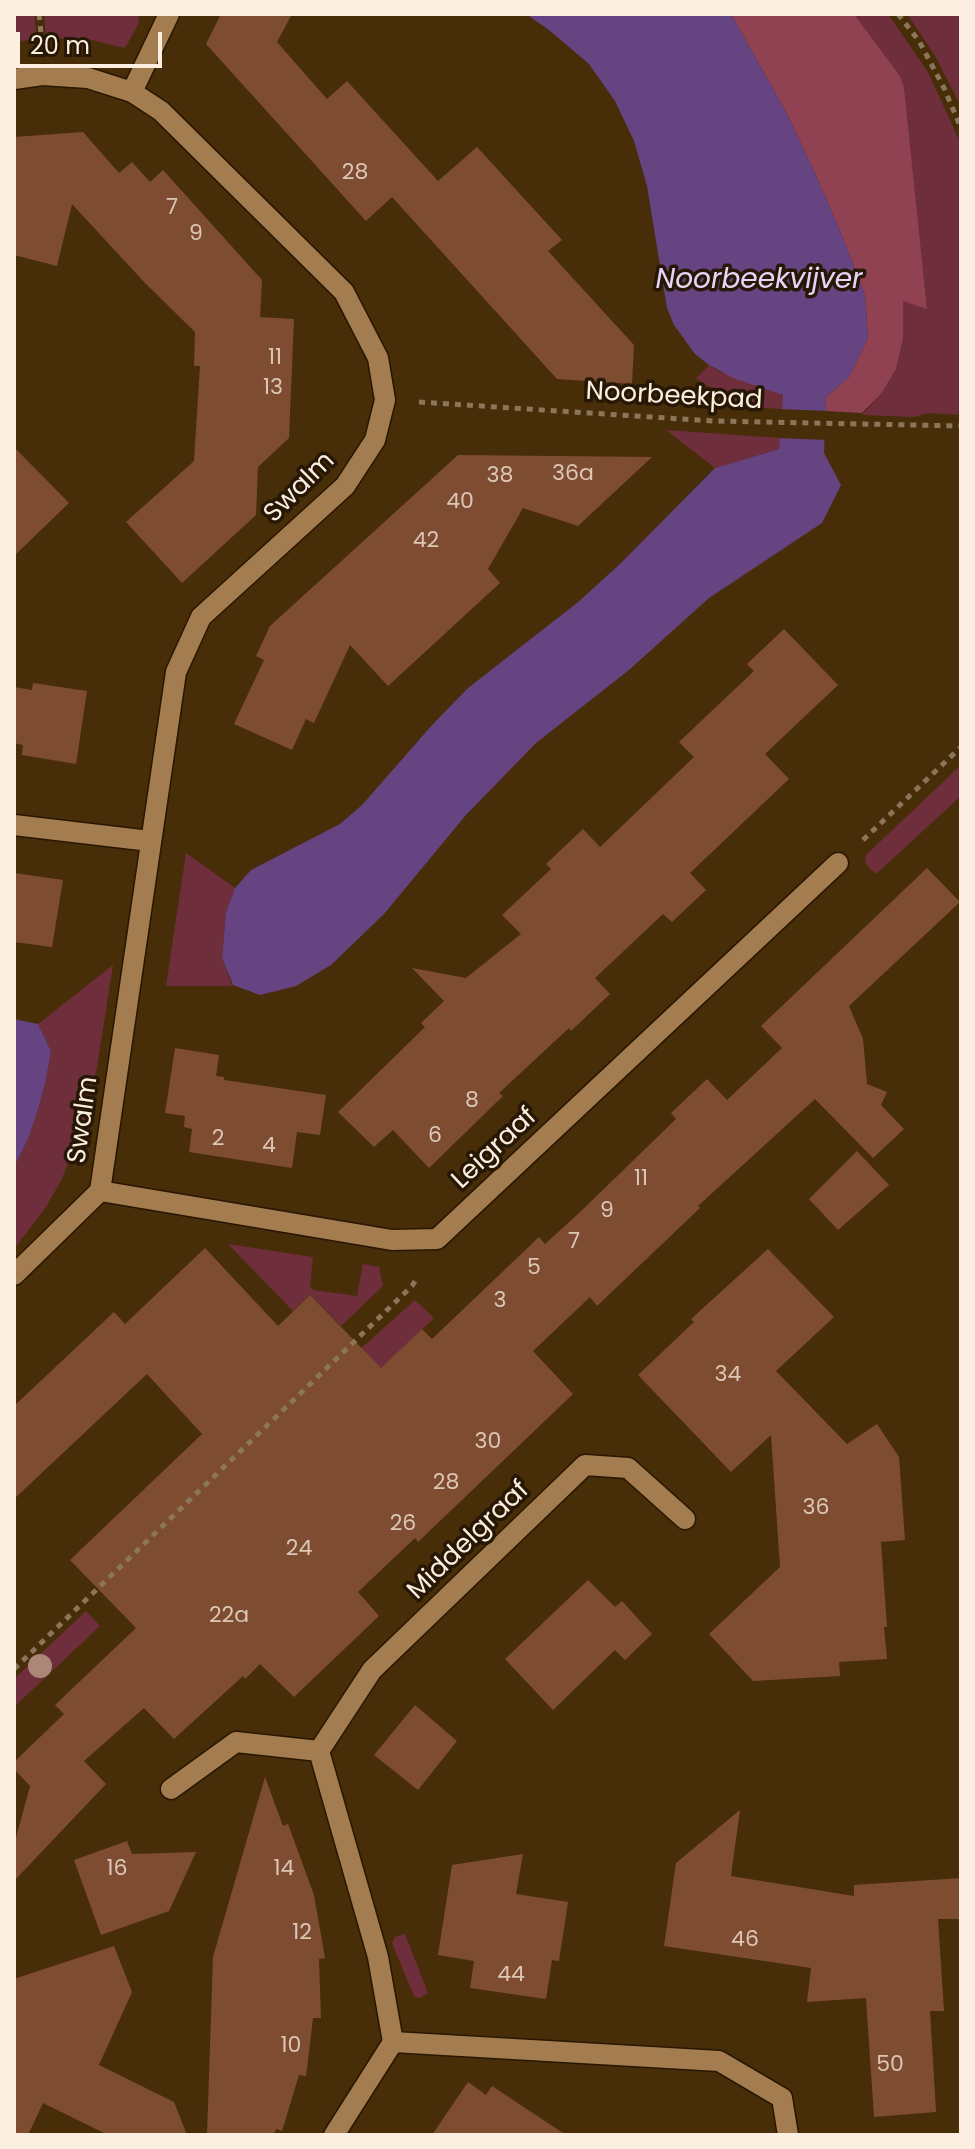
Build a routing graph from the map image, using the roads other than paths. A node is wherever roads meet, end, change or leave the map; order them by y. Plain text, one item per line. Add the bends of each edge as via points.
1 (169, 14) edge
2 (14, 79) edge
3 (132, 92) junction
4 (14, 825) edge
5 (150, 841) junction
6 (838, 863) road end
7 (100, 1191) junction
8 (14, 1275) edge
9 (685, 1519) dead end
10 (319, 1751) junction
11 (171, 1789) dead end
12 (393, 2042) junction
13 (334, 2135) edge
14 (788, 2135) edge

1 - 3 street
2 - 3 street, Swalm via 88,78
3 - 5 street, Swalm via 161,111 344,292 378,358 385,400 375,440 345,486 201,617 176,672
4 - 5 street
5 - 7 street, Swalm
6 - 7 street, Leigraaf via 437,1239 392,1240
7 - 8 street, Swalm
9 - 10 street, Middelgraaf via 628,1468 585,1465 372,1670
10 - 11 street via 236,1742
10 - 12 street via 378,1957
12 - 13 street
12 - 14 street via 719,2061 782,2098

